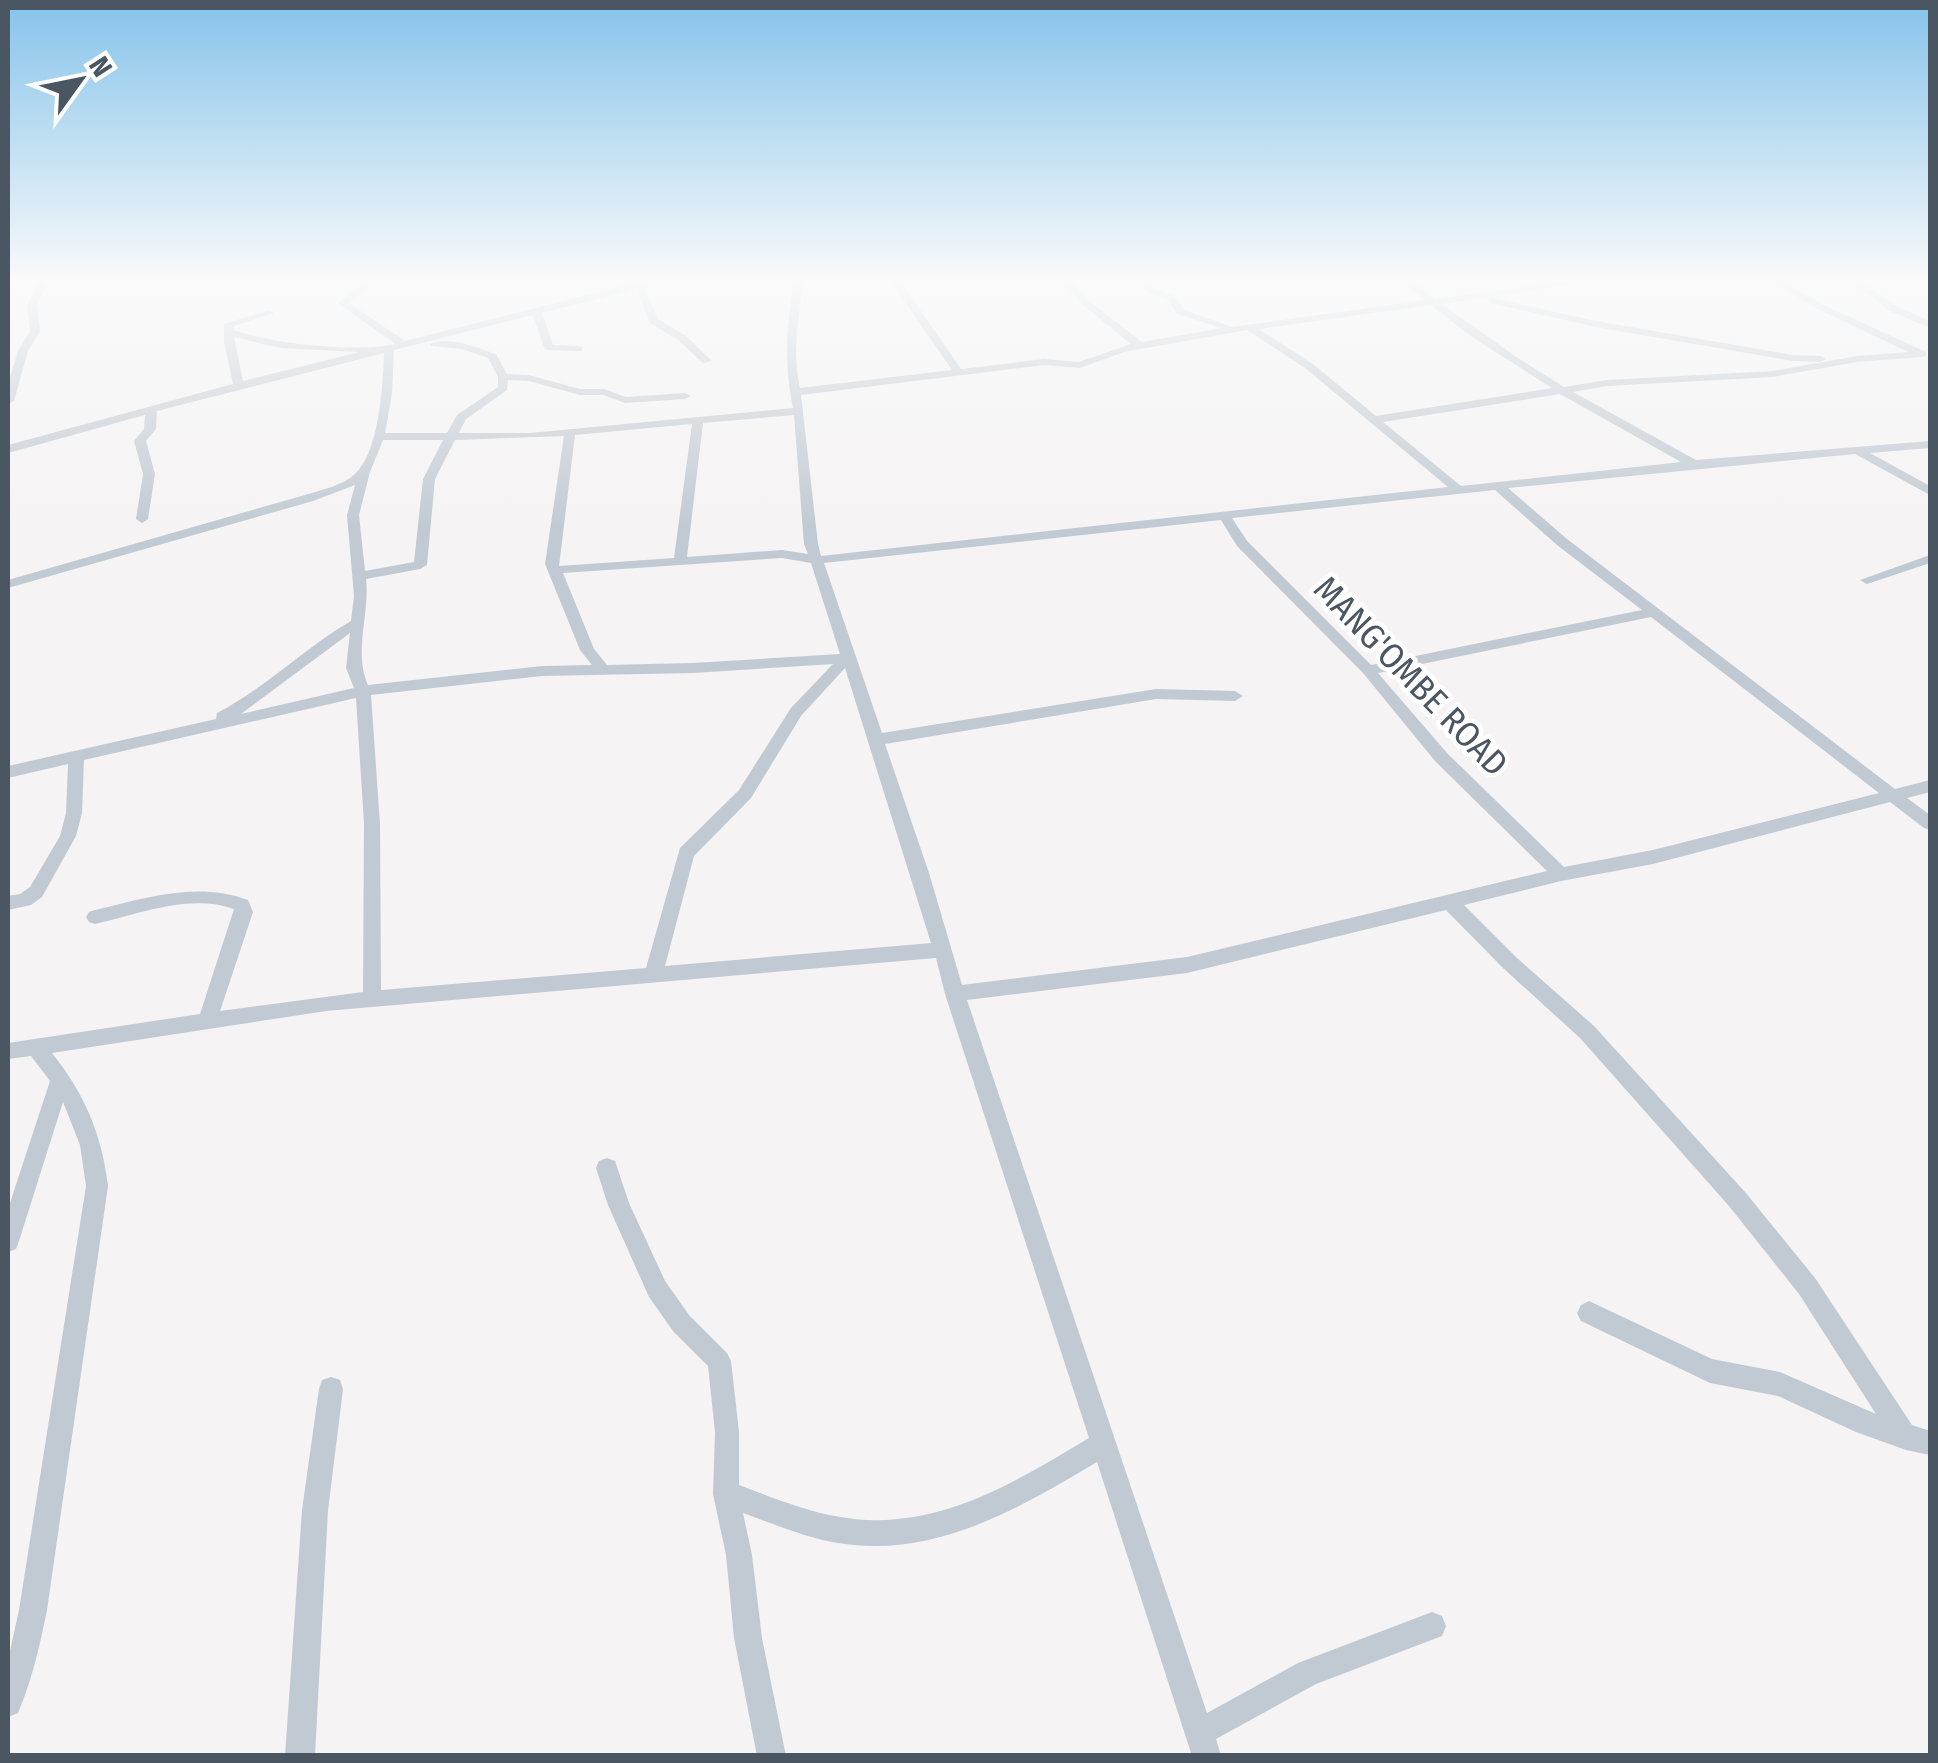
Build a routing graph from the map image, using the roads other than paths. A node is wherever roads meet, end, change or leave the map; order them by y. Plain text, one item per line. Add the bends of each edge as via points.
1 (19, 364) edge
2 (235, 364) edge
3 (328, 364) edge
4 (385, 364) edge
5 (499, 364) edge
6 (792, 364) edge
7 (953, 364) edge
8 (1026, 364) edge
9 (1306, 364) edge
10 (1520, 364) edge
11 (1830, 364) edge
12 (959, 373) junction
13 (503, 376) junction
14 (239, 386) junction
15 (1560, 392) junction
16 (685, 396) dead end
17 (8, 400) edge
18 (797, 402) junction
19 (152, 409) junction
20 (698, 420) junction
21 (1373, 420) junction
22 (570, 432) junction
23 (450, 435) junction
24 (377, 437) junction
25 (1930, 444) edge
26 (8, 449) edge
27 (1858, 451) junction
28 (1694, 464) junction
29 (364, 473) junction
30 (1500, 487) junction
31 (1460, 491) junction
32 (1930, 491) edge
33 (1224, 515) junction
34 (142, 519) dead end
35 (680, 559) junction
36 (1930, 559) edge
37 (818, 560) junction
38 (554, 570) junction
39 (360, 576) junction
40 (1867, 580) dead end
41 (8, 584) edge
42 (1654, 612) junction
43 (359, 622) junction
44 (846, 658) junction
45 (601, 668) junction
46 (1368, 670) junction
47 (363, 690) junction
48 (1235, 696) dead end
49 (190, 732) junction
50 (874, 740) junction
51 (76, 758) junction
52 (8, 772) edge
53 (1930, 786) edge
54 (1894, 796) junction
55 (1930, 824) edge
56 (1561, 874) junction
57 (1450, 902) junction
58 (8, 903) edge
59 (96, 917) dead end
60 (943, 950) junction
61 (652, 977) junction
62 (954, 994) junction
63 (372, 999) junction
64 (208, 1018) junction
65 (35, 1046) junction
66 (8, 1050) edge
67 (61, 1078) junction
68 (607, 1168) dead end
69 (8, 1241) edge
70 (1589, 1313) dead end
71 (331, 1388) dead end
72 (1906, 1438) junction
73 (1104, 1443) junction
74 (1930, 1443) edge
75 (726, 1494) junction
76 (1432, 1626) dead end
77 (8, 1703) edge
78 (1204, 1744) edge
79 (300, 1756) edge
80 (772, 1756) edge

1 - 17 street
2 - 14 street
3 - 14 street
4 - 24 street
5 - 13 street
6 - 18 street
7 - 12 street
8 - 12 street
9 - 21 street
10 - 15 street
11 - 15 street
12 - 18 street
13 - 16 street via 629,400
13 - 23 street via 503,388 466,412
14 - 19 street
15 - 21 street
15 - 28 street
18 - 20 street
18 - 37 street
19 - 26 street
19 - 34 street via 150,429 140,441 149,474
20 - 22 street
20 - 35 street
21 - 31 street
22 - 23 street
22 - 38 street
23 - 24 street
23 - 39 street via 429,479 420,565
24 - 29 street
25 - 27 street
27 - 28 street
27 - 32 street
28 - 30 street
29 - 39 street via 353,515
29 - 41 street via 309,498
30 - 31 street
30 - 42 street
31 - 33 street
33 - 37 street
33 - 46 street, MANG'OMBE ROAD via 1242,543
35 - 37 street via 782,554
35 - 38 street
36 - 40 street
37 - 44 street
38 - 45 street via 586,650
39 - 43 street
42 - 46 street
42 - 54 street
43 - 47 street via 353,668
43 - 49 street via 316,647 246,704
44 - 45 street
44 - 50 street
44 - 61 street via 796,712 744,794 686,852
45 - 47 street
46 - 56 street, MANG'OMBE ROAD via 1441,756
47 - 49 street
47 - 63 street via 372,824
48 - 50 street via 1156,694
49 - 51 street
50 - 60 street
51 - 52 street
51 - 58 street via 68,836 36,892
53 - 54 street
54 - 55 street
54 - 56 street
56 - 57 street
57 - 62 street via 1187,965
57 - 72 street via 1587,1032 1736,1199 1807,1286
59 - 64 street via 179,900 242,904
60 - 61 street
60 - 62 street
61 - 63 street
62 - 73 street
63 - 64 street
64 - 65 street
65 - 66 street
65 - 67 street
67 - 69 street
67 - 77 street via 94,1146 97,1186 33,1610
68 - 75 street via 657,1290 719,1361 728,1432
70 - 72 street via 1710,1371 1780,1384
71 - 79 street via 315,1510
72 - 74 street
73 - 75 street via 997,1507 900,1532 835,1529
73 - 78 street
75 - 80 street
76 - 78 street via 1308,1673

